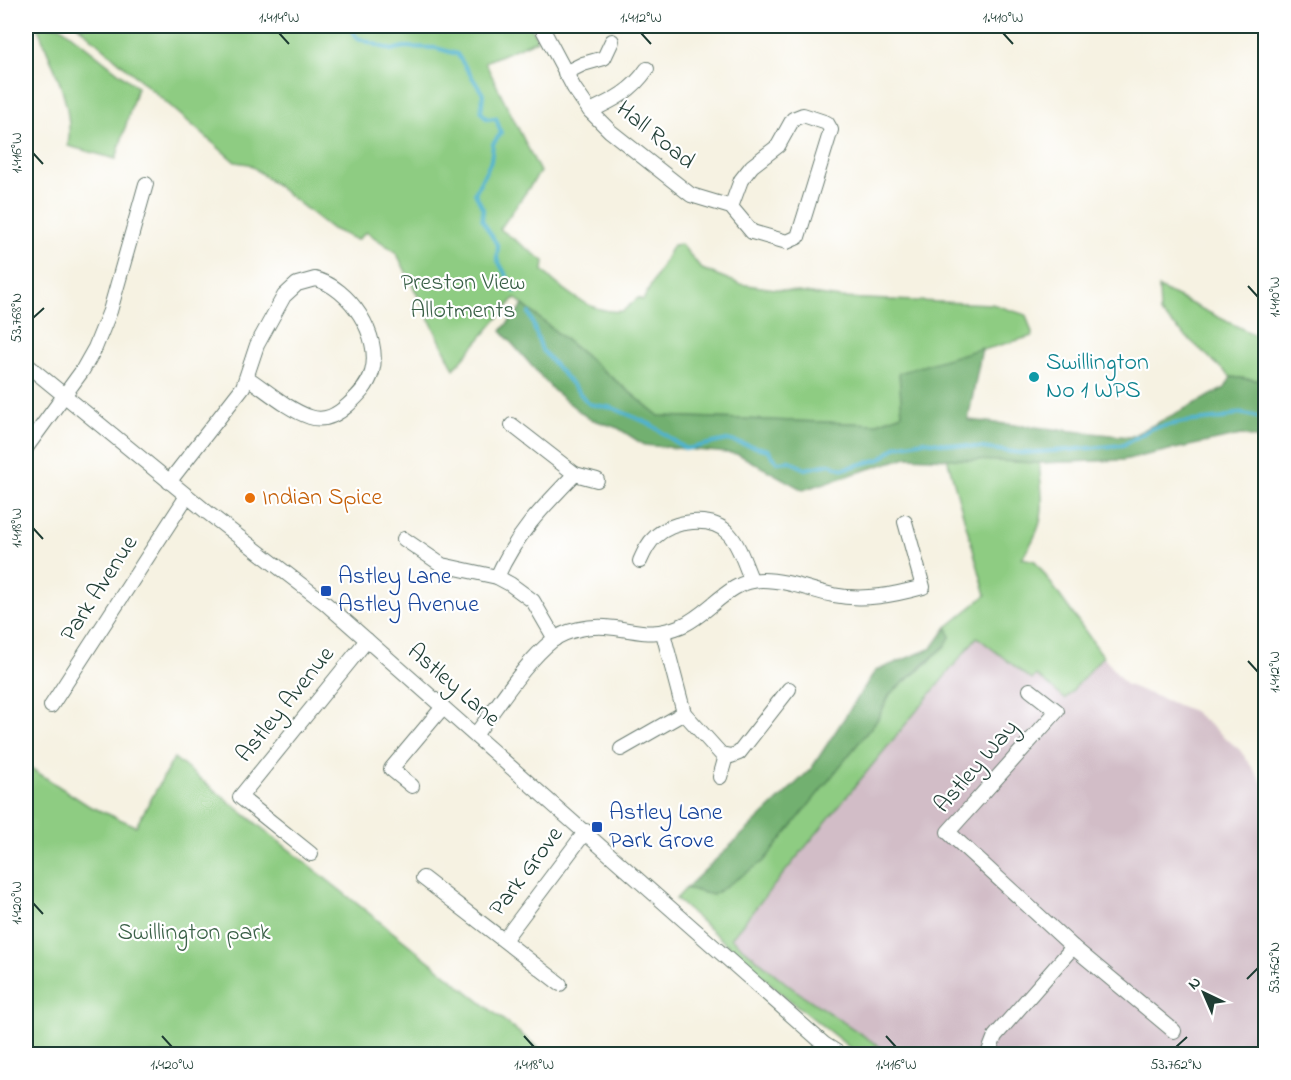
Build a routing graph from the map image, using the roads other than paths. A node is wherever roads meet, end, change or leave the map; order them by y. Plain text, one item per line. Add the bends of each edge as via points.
1 (541, 26) edge
2 (612, 41) dead end
3 (647, 69) dead end
4 (565, 73) junction
5 (590, 111) junction
6 (146, 184) dead end
7 (731, 207) junction
8 (26, 364) edge
9 (248, 378) junction
10 (63, 394) junction
11 (512, 425) dead end
12 (26, 448) edge
13 (575, 474) junction
14 (597, 480) dead end
15 (169, 482) junction
16 (187, 496) junction
17 (905, 522) dead end
18 (405, 539) dead end
19 (640, 561) dead end
20 (497, 577) junction
21 (752, 581) junction
22 (663, 633) junction
23 (555, 639) junction
24 (367, 640) junction
25 (789, 689) dead end
26 (1030, 690) dead end
27 (51, 706) dead end
28 (443, 707) junction
29 (684, 713) junction
30 (475, 735) junction
31 (621, 749) dead end
32 (726, 756) junction
33 (720, 777) dead end
34 (412, 786) dead end
35 (586, 831) junction
36 (311, 854) dead end
37 (423, 878) dead end
38 (504, 940) junction
39 (1073, 947) junction
40 (560, 984) dead end
41 (1174, 1031) dead end
42 (840, 1054) edge
43 (987, 1054) edge

1 - 4 street, Hall Road
2 - 4 street via 604,57
3 - 5 street, Hall Road via 623,95
4 - 5 street, Hall Road
5 - 7 street, Hall Road via 691,195
6 - 10 street via 110,311 82,371
7 - 7 street via 752,232 787,242 796,240 831,130 827,123 802,115 793,119 778,146 741,180
8 - 10 street, Astley Lane
9 - 9 street via 257,345 284,296 297,284 315,279 331,285 351,304 373,349 372,371 362,391 328,418 309,417
9 - 15 street
10 - 12 street
10 - 15 street, Astley Lane
11 - 13 street
13 - 14 street
13 - 20 street via 528,523
15 - 16 street, Astley Lane
16 - 24 street, Astley Lane
16 - 27 street, Park Avenue
17 - 21 street via 924,592 868,598 773,581
18 - 20 street via 442,565
19 - 21 street via 651,541 664,531 699,521 710,522 729,534
20 - 23 street via 533,601
21 - 22 street via 733,588 686,624
22 - 23 street via 582,628
22 - 29 street
23 - 30 street
24 - 28 street, Astley Lane
24 - 36 street, Astley Avenue via 240,797
25 - 32 street via 739,753
26 - 39 street, Astley Way via 1057,711 948,832
28 - 30 street, Astley Lane
28 - 34 street via 391,769
29 - 31 street
29 - 32 street
30 - 35 street, Astley Lane
32 - 33 street
35 - 38 street, Park Grove
35 - 42 street, Astley Lane via 824,1044
37 - 38 street, Park Grove
38 - 40 street, Park Grove
39 - 41 street, Astley Way
39 - 43 street via 995,1036

